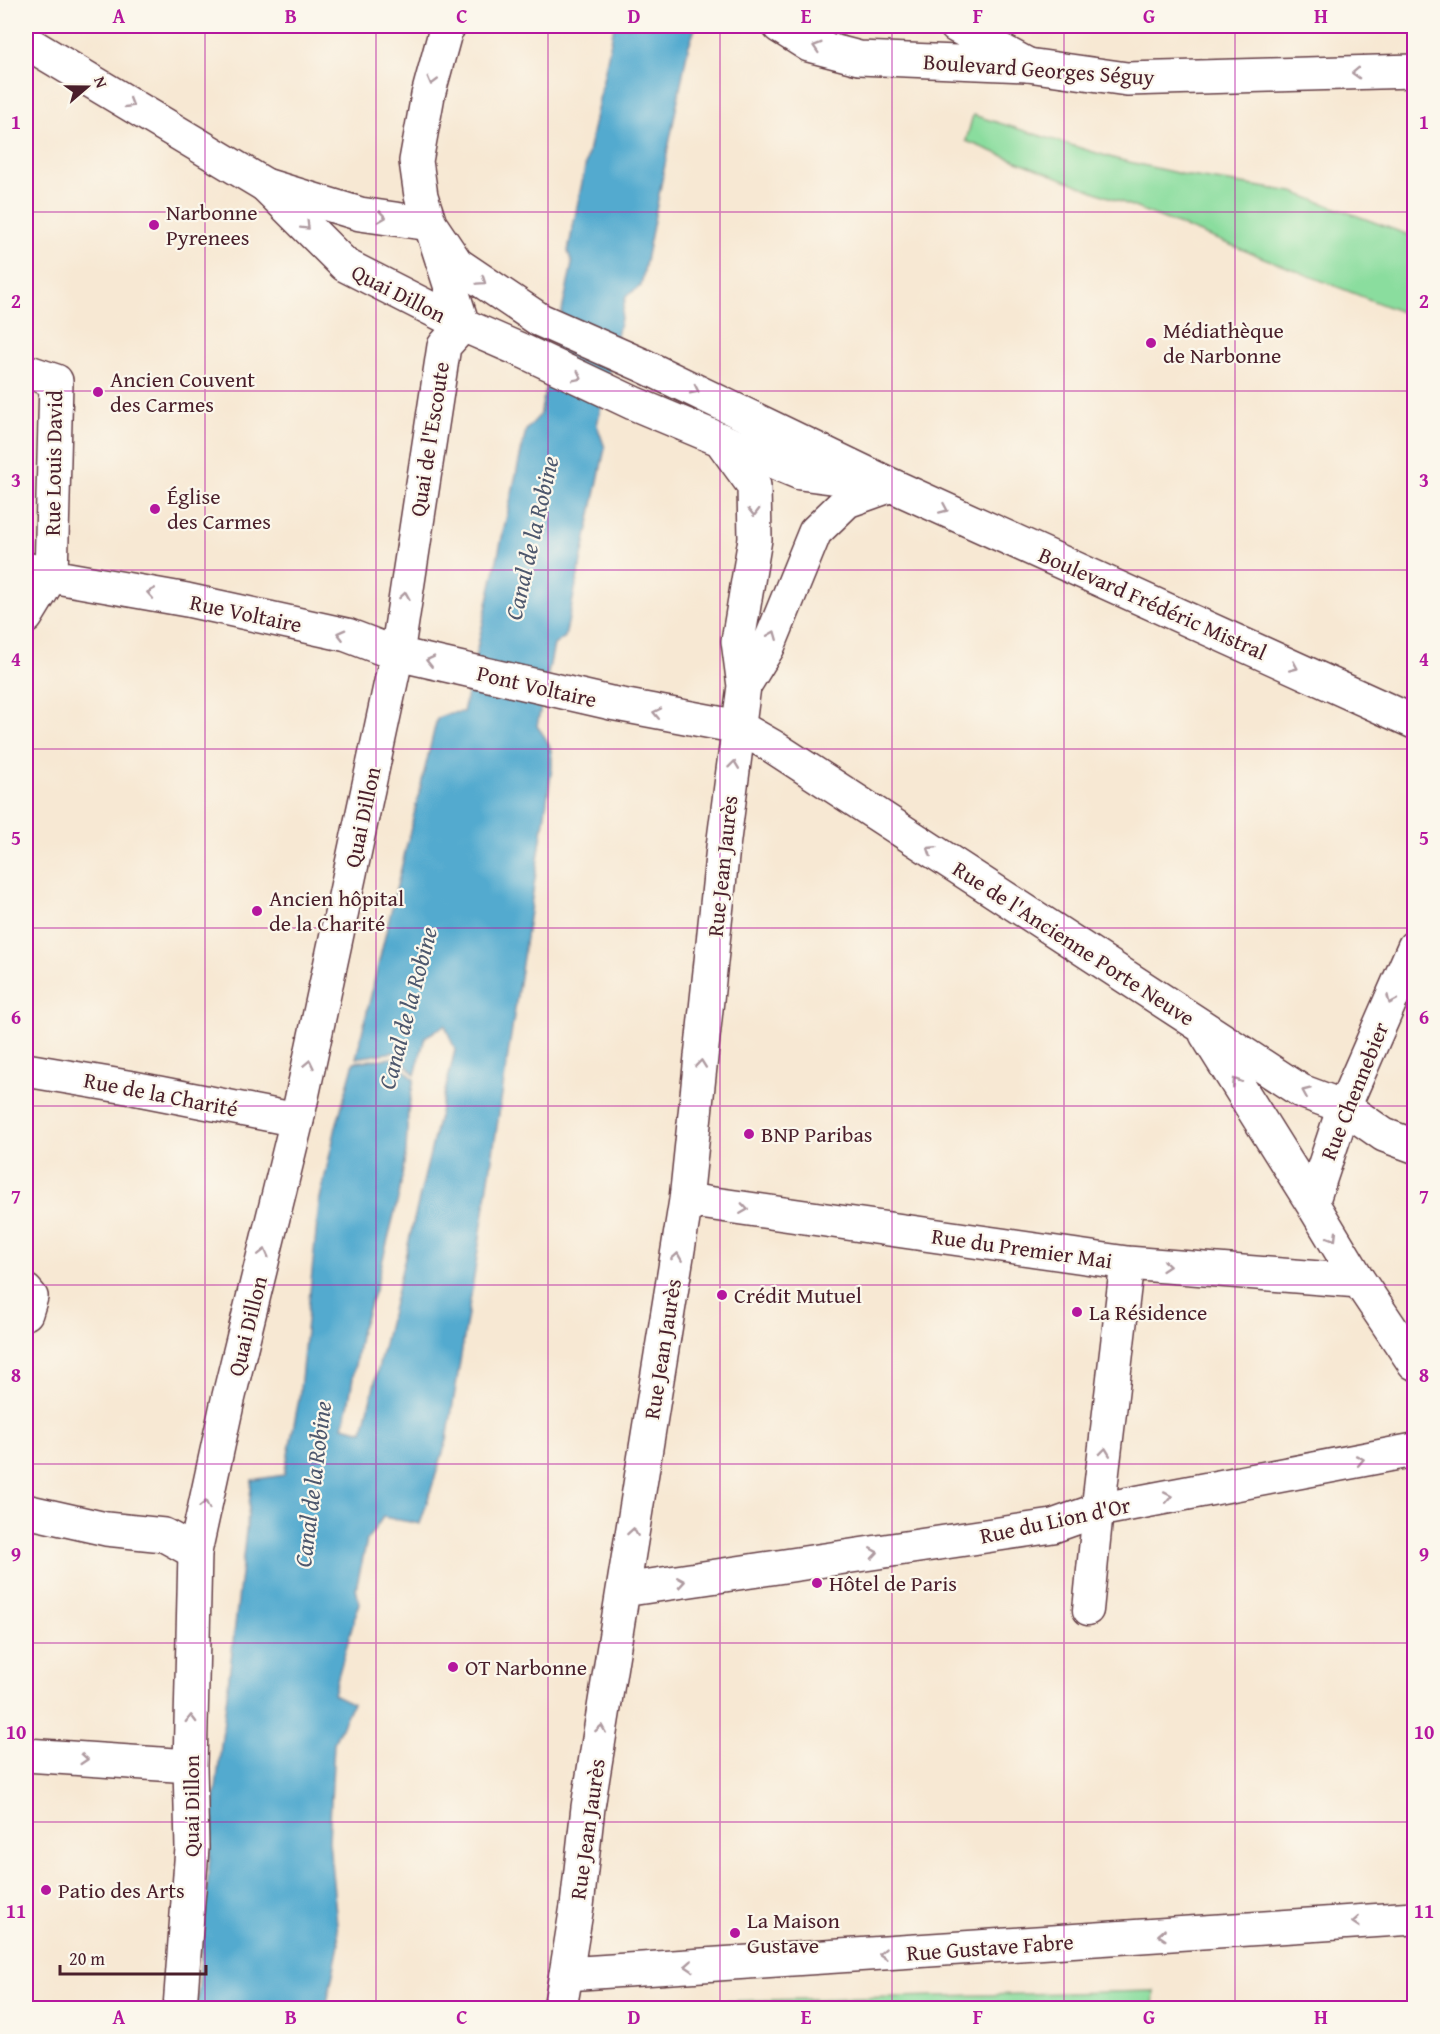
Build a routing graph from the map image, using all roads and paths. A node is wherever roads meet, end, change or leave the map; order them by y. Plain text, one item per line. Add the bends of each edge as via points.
1 (449, 26) edge
2 (779, 26) edge
3 (956, 26) edge
4 (26, 42) edge
5 (1028, 65) junction
6 (1414, 71) edge
7 (265, 185) junction
8 (430, 224) junction
9 (463, 325) junction
10 (26, 371) edge
11 (633, 403) joint
12 (722, 442) junction
13 (891, 485) junction
14 (38, 573) edge
15 (26, 617) edge
16 (396, 654) junction
17 (463, 669) joint
18 (744, 686) junction
19 (1414, 722) edge
20 (739, 727) junction
21 (1414, 947) edge
22 (1200, 1026) junction
23 (26, 1070) edge
24 (1344, 1107) junction
25 (297, 1120) junction
26 (1414, 1146) edge
27 (686, 1200) junction
28 (1312, 1203) junction
29 (1127, 1263) junction
30 (1359, 1281) junction
31 (26, 1291) edge
32 (26, 1313) edge
33 (1414, 1363) edge
34 (1414, 1450) edge
35 (1098, 1510) junction
36 (26, 1511) edge
37 (195, 1552) junction
38 (623, 1590) junction
39 (1088, 1610) dead end
40 (26, 1755) edge
41 (190, 1766) junction
42 (1414, 1917) edge
43 (566, 1974) junction
44 (180, 2008) edge
45 (560, 2008) edge

1 -> 8 street via 428,95 416,161
5 -> 2 street, Boulevard Georges Séguy via 859,58 809,45
3 - 5 street
4 -> 7 street
6 -> 5 street, Boulevard Georges Séguy via 1127,79
7 -> 8 street via 360,214
7 -> 9 street, Quai Dillon via 345,265
8 - 9 street
8 -> 13 street, Boulevard Frédéric Mistral via 457,264 540,320
9 -> 11 street, Quai Dillon
16 -> 9 street, Quai de l'Escoute via 444,346
10 - 14 street, Rue Louis David via 56,381
11 - 12 street, Boulevard Frédéric Mistral
12 - 13 street, Boulevard Frédéric Mistral via 800,473
12 -> 18 street, Rue Jean Jaurès via 754,486 755,538 738,641
18 -> 13 street, Rue Jean Jaurès via 768,647 815,532 847,501
13 -> 19 street, Boulevard Frédéric Mistral
14 - 15 street
16 -> 14 street, Rue Voltaire via 347,635
17 -> 16 street, Rue Voltaire
25 -> 16 street, Quai Dillon
20 -> 17 street, Pont Voltaire via 610,703
18 - 20 street, Rue Jean Jaurès
22 -> 20 street, Rue de l'Ancienne Porte Neuve
27 -> 20 street, Rue Jean Jaurès
21 -> 24 street, Rue Chennebier
24 -> 22 street, Rue de l'Ancienne Porte Neuve via 1301,1091
28 -> 22 street, Rue Chennebier
23 - 25 street, Rue de la Charité
24 - 26 street, Rue de l'Ancienne Porte Neuve via 1384,1135
24 - 28 street, Rue Chennebier
37 -> 25 street, Quai Dillon
27 -> 29 street, Rue du Premier Mai
38 -> 27 street, Rue Jean Jaurès
28 -> 30 street, Rue Chennebier
29 -> 30 street, Rue du Premier Mai
35 -> 29 street
30 - 33 street, Rue Chennebier
31 - 32 street via 31,1297
35 -> 34 street, Rue du Lion d'Or
38 -> 35 street, Rue du Lion d'Or via 1053,1526
35 - 39 lane
36 - 37 street via 106,1529 164,1535
41 -> 37 street, Quai Dillon
43 -> 38 street, Rue Jean Jaurès
40 -> 41 street
41 - 44 street, Quai Dillon via 192,1848
42 -> 43 street, Rue Gustave Fabre
43 - 45 street, Rue Jean Jaurès

